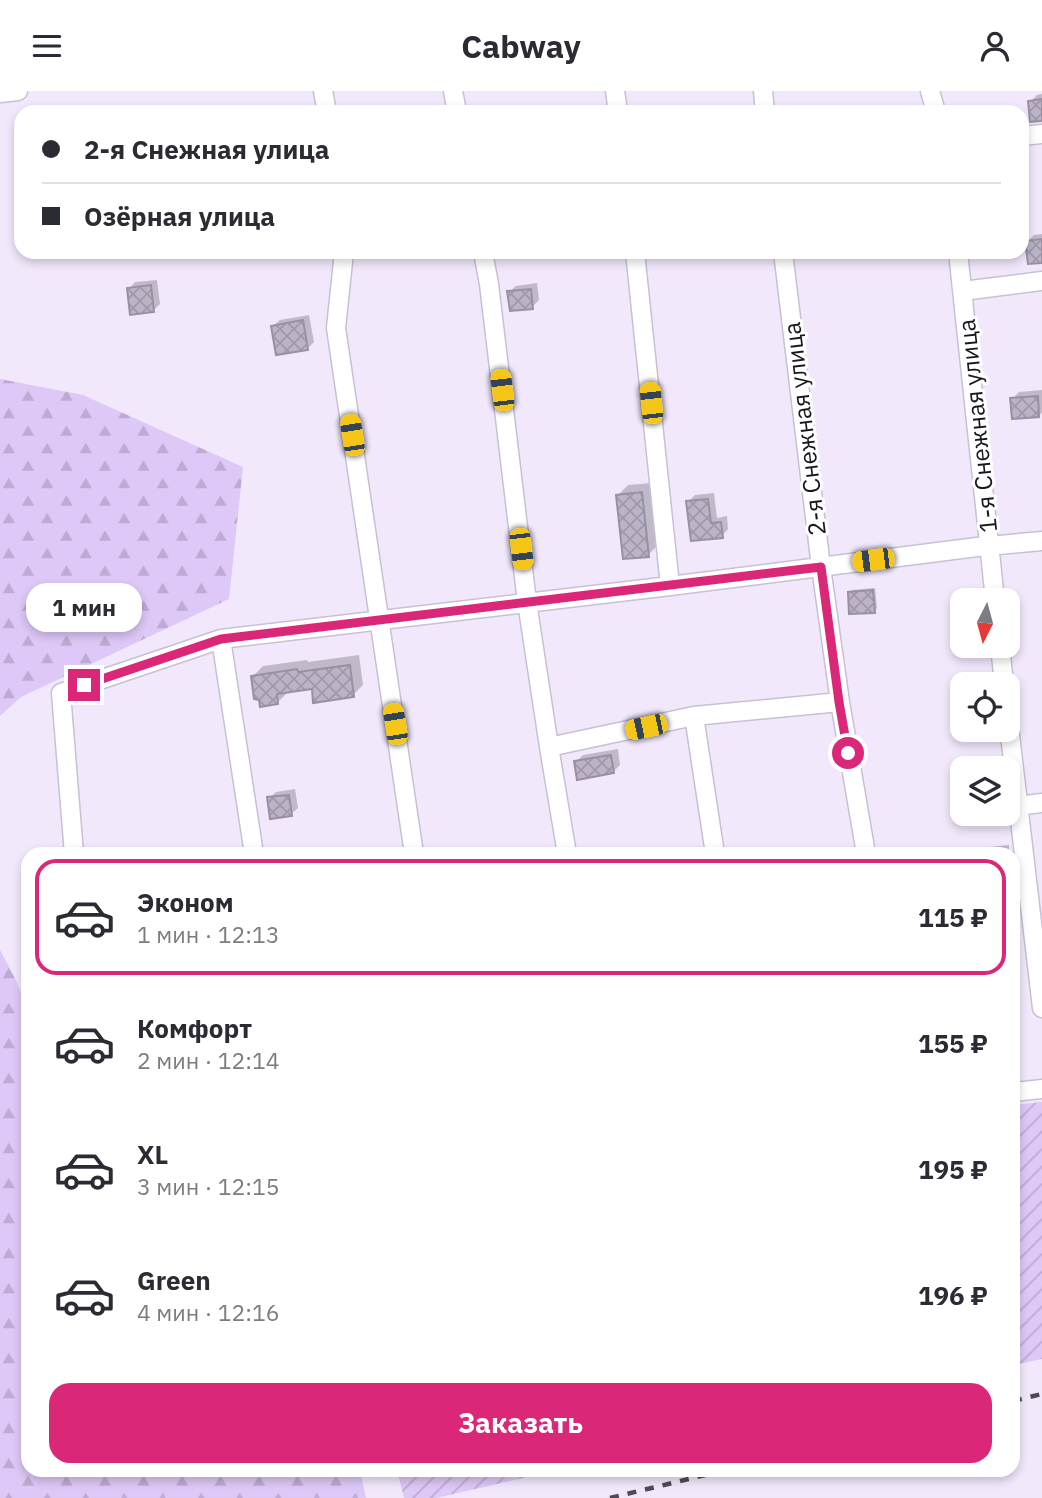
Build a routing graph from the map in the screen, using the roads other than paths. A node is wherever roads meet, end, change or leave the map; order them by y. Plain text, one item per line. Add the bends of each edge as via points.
1 (18, 91) edge
2 (0, 93) edge
3 (343, 259) edge
4 (484, 259) edge
5 (636, 259) edge
6 (784, 259) edge
7 (959, 259) edge
8 (1042, 281) edge
9 (963, 291) junction
10 (1042, 541) edge
11 (988, 546) junction
12 (821, 567) junction
13 (670, 586) junction
14 (993, 588) edge
15 (527, 602) junction
16 (380, 620) junction
17 (221, 639) junction
18 (839, 702) junction
19 (694, 716) junction
20 (549, 747) junction
21 (1042, 803) edge
22 (1020, 806) edge
23 (1020, 819) edge
24 (73, 847) edge
25 (253, 847) edge
26 (414, 847) edge
27 (566, 847) edge
28 (714, 847) edge
29 (865, 847) edge
30 (1039, 947) edge
31 (1042, 1008) edge
32 (1042, 1089) edge
33 (1020, 1092) edge

1 - 2 street
3 - 16 street via 336,328
4 - 15 street
5 - 13 street
6 - 12 street, 2-я Снежная улица
7 - 9 street, 1-я Снежная улица
8 - 9 street
9 - 11 street, 1-я Снежная улица
10 - 11 street
11 - 12 street
11 - 14 street, 1-я Снежная улица
12 - 13 street
12 - 18 street, 2-я Снежная улица
13 - 15 street
15 - 16 street
15 - 20 street
16 - 17 street
16 - 26 street
17 - 24 street via 61,693
17 - 25 street
18 - 19 street
18 - 29 street, 2-я Снежная улица
19 - 20 street
19 - 28 street
20 - 27 street
21 - 22 street
23 - 30 street
30 - 31 street
32 - 33 street

